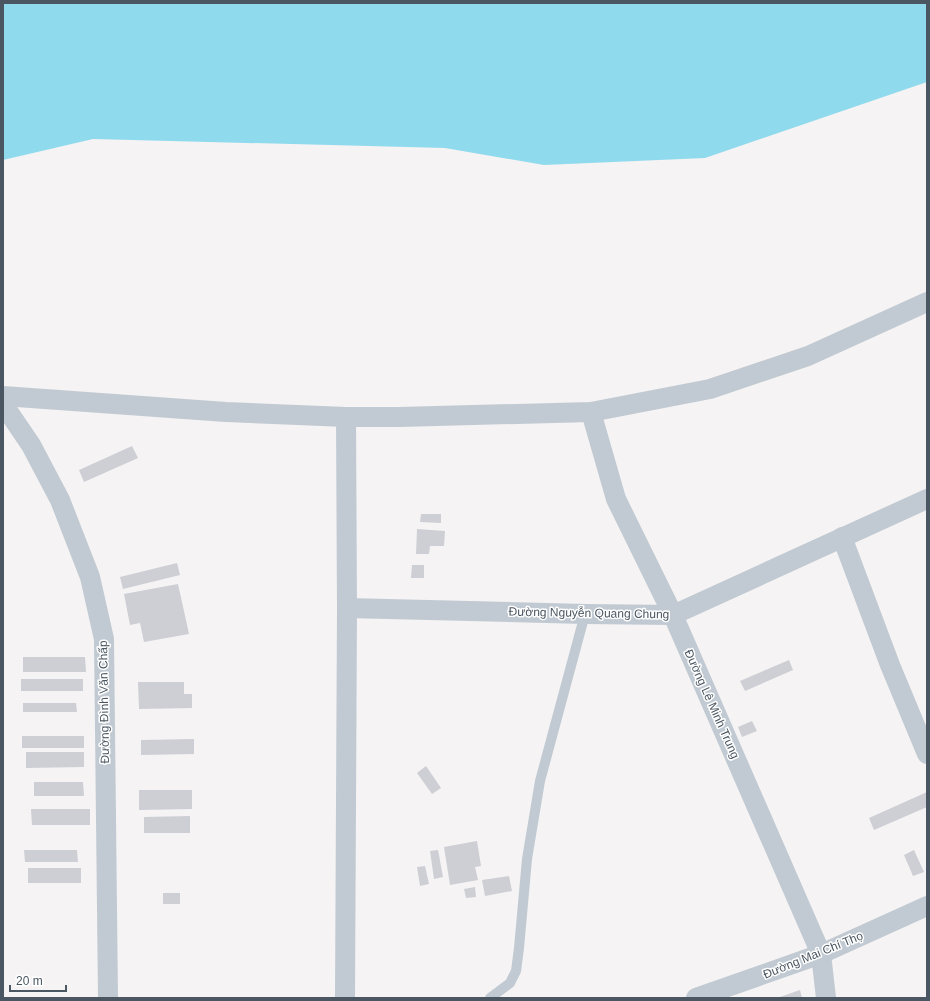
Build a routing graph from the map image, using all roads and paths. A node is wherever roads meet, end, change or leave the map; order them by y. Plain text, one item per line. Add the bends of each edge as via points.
1 (927, 302) edge
2 (3, 396) edge
3 (3, 404) edge
4 (591, 412) junction
5 (346, 417) junction
6 (927, 499) edge
7 (842, 537) junction
8 (347, 608) junction
9 (585, 614) junction
10 (672, 615) junction
11 (927, 754) edge
12 (927, 906) edge
13 (822, 954) junction
14 (108, 998) edge
15 (345, 998) edge
16 (490, 998) edge
17 (696, 998) edge
18 (826, 998) edge

1 - 4 street via 808,356 710,389
2 - 5 street via 226,412
3 - 14 street, Đường Đình Văn Chấp via 31,445 60,500 90,577 104,639
4 - 5 street
4 - 10 street, Đường Lê Minh Trung via 616,499
5 - 8 street
6 - 7 street, Đường Nguyễn Quang Chung
7 - 10 street, Đường Nguyễn Quang Chung
7 - 11 street
8 - 9 street, Đường Nguyễn Quang Chung
8 - 15 street
9 - 10 street, Đường Nguyễn Quang Chung
9 - 16 lane via 540,781 527,859 516,971 510,983
10 - 13 street, Đường Lê Minh Trung
12 - 13 street, Đường Mai Chí Thọ
13 - 17 street, Đường Mai Chí Thọ
13 - 18 street, Đường Lê Minh Trung

